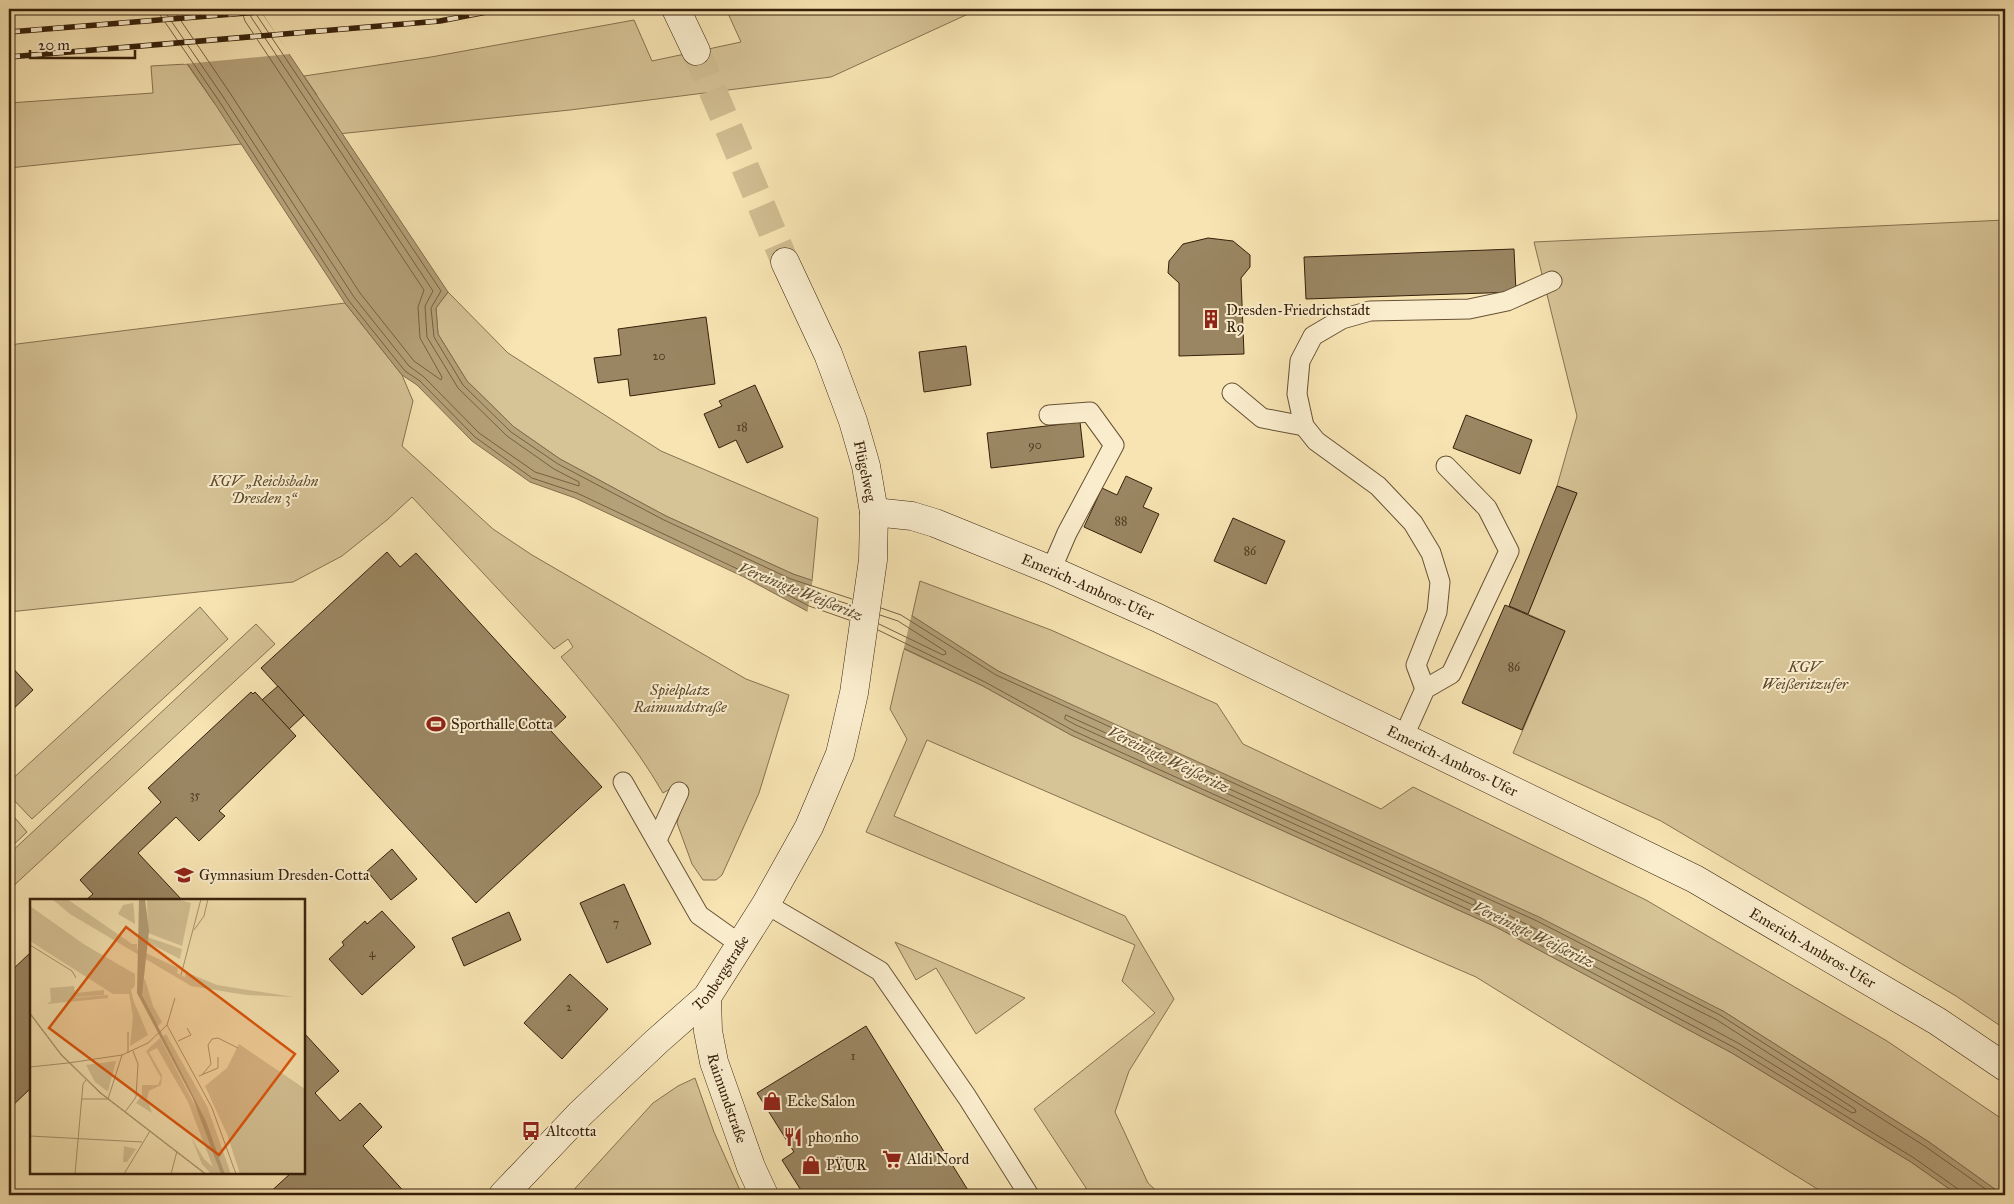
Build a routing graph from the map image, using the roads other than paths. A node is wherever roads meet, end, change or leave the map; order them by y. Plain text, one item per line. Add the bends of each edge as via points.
1 (676, 9) edge
2 (696, 51) tunnel mouth
3 (785, 262) tunnel mouth
4 (1552, 281) dead end
5 (1232, 393) dead end
6 (1048, 415) dead end
7 (1304, 426) junction
8 (1446, 466) dead end
9 (874, 512) junction
10 (1051, 570) junction
11 (1425, 689) junction
12 (854, 693) joint
13 (1403, 738) junction
14 (623, 782) dead end
15 (679, 792) dead end
16 (657, 840) junction
17 (766, 904) junction
18 (741, 945) junction
19 (707, 998) junction
20 (2005, 1067) edge
21 (503, 1195) edge
22 (764, 1195) edge
23 (1029, 1195) edge

1 - 2 main road
3 - 9 main road, Flügelweg via 828,354 853,421 866,466
4 - 7 lane via 1507,301 1469,309 1370,311 1342,319 1313,336 1300,360 1297,394
5 - 7 lane via 1262,418
6 - 10 lane via 1090,412 1114,445
7 - 11 lane via 1316,441 1378,486 1413,523 1431,553 1440,582 1437,612 1416,664
8 - 11 lane via 1488,508 1509,551 1451,674
9 - 10 main road, Emerich-Ambros-Ufer via 912,516 941,525
9 - 12 main road, Flügelweg via 873,560
10 - 13 main road, Emerich-Ambros-Ufer via 1158,618
11 - 13 lane
12 - 17 main road, Tonbergstraße via 840,754 809,827
13 - 20 main road, Emerich-Ambros-Ufer via 1695,880 1937,1022
14 - 16 lane
15 - 16 lane
16 - 18 lane via 699,915
17 - 18 main road, Tonbergstraße
17 - 23 lane via 880,971 967,1097
18 - 19 main road, Tonbergstraße
19 - 21 main road, Tonbergstraße via 580,1114
19 - 22 main road, Raimundstraße via 708,1031 714,1062

